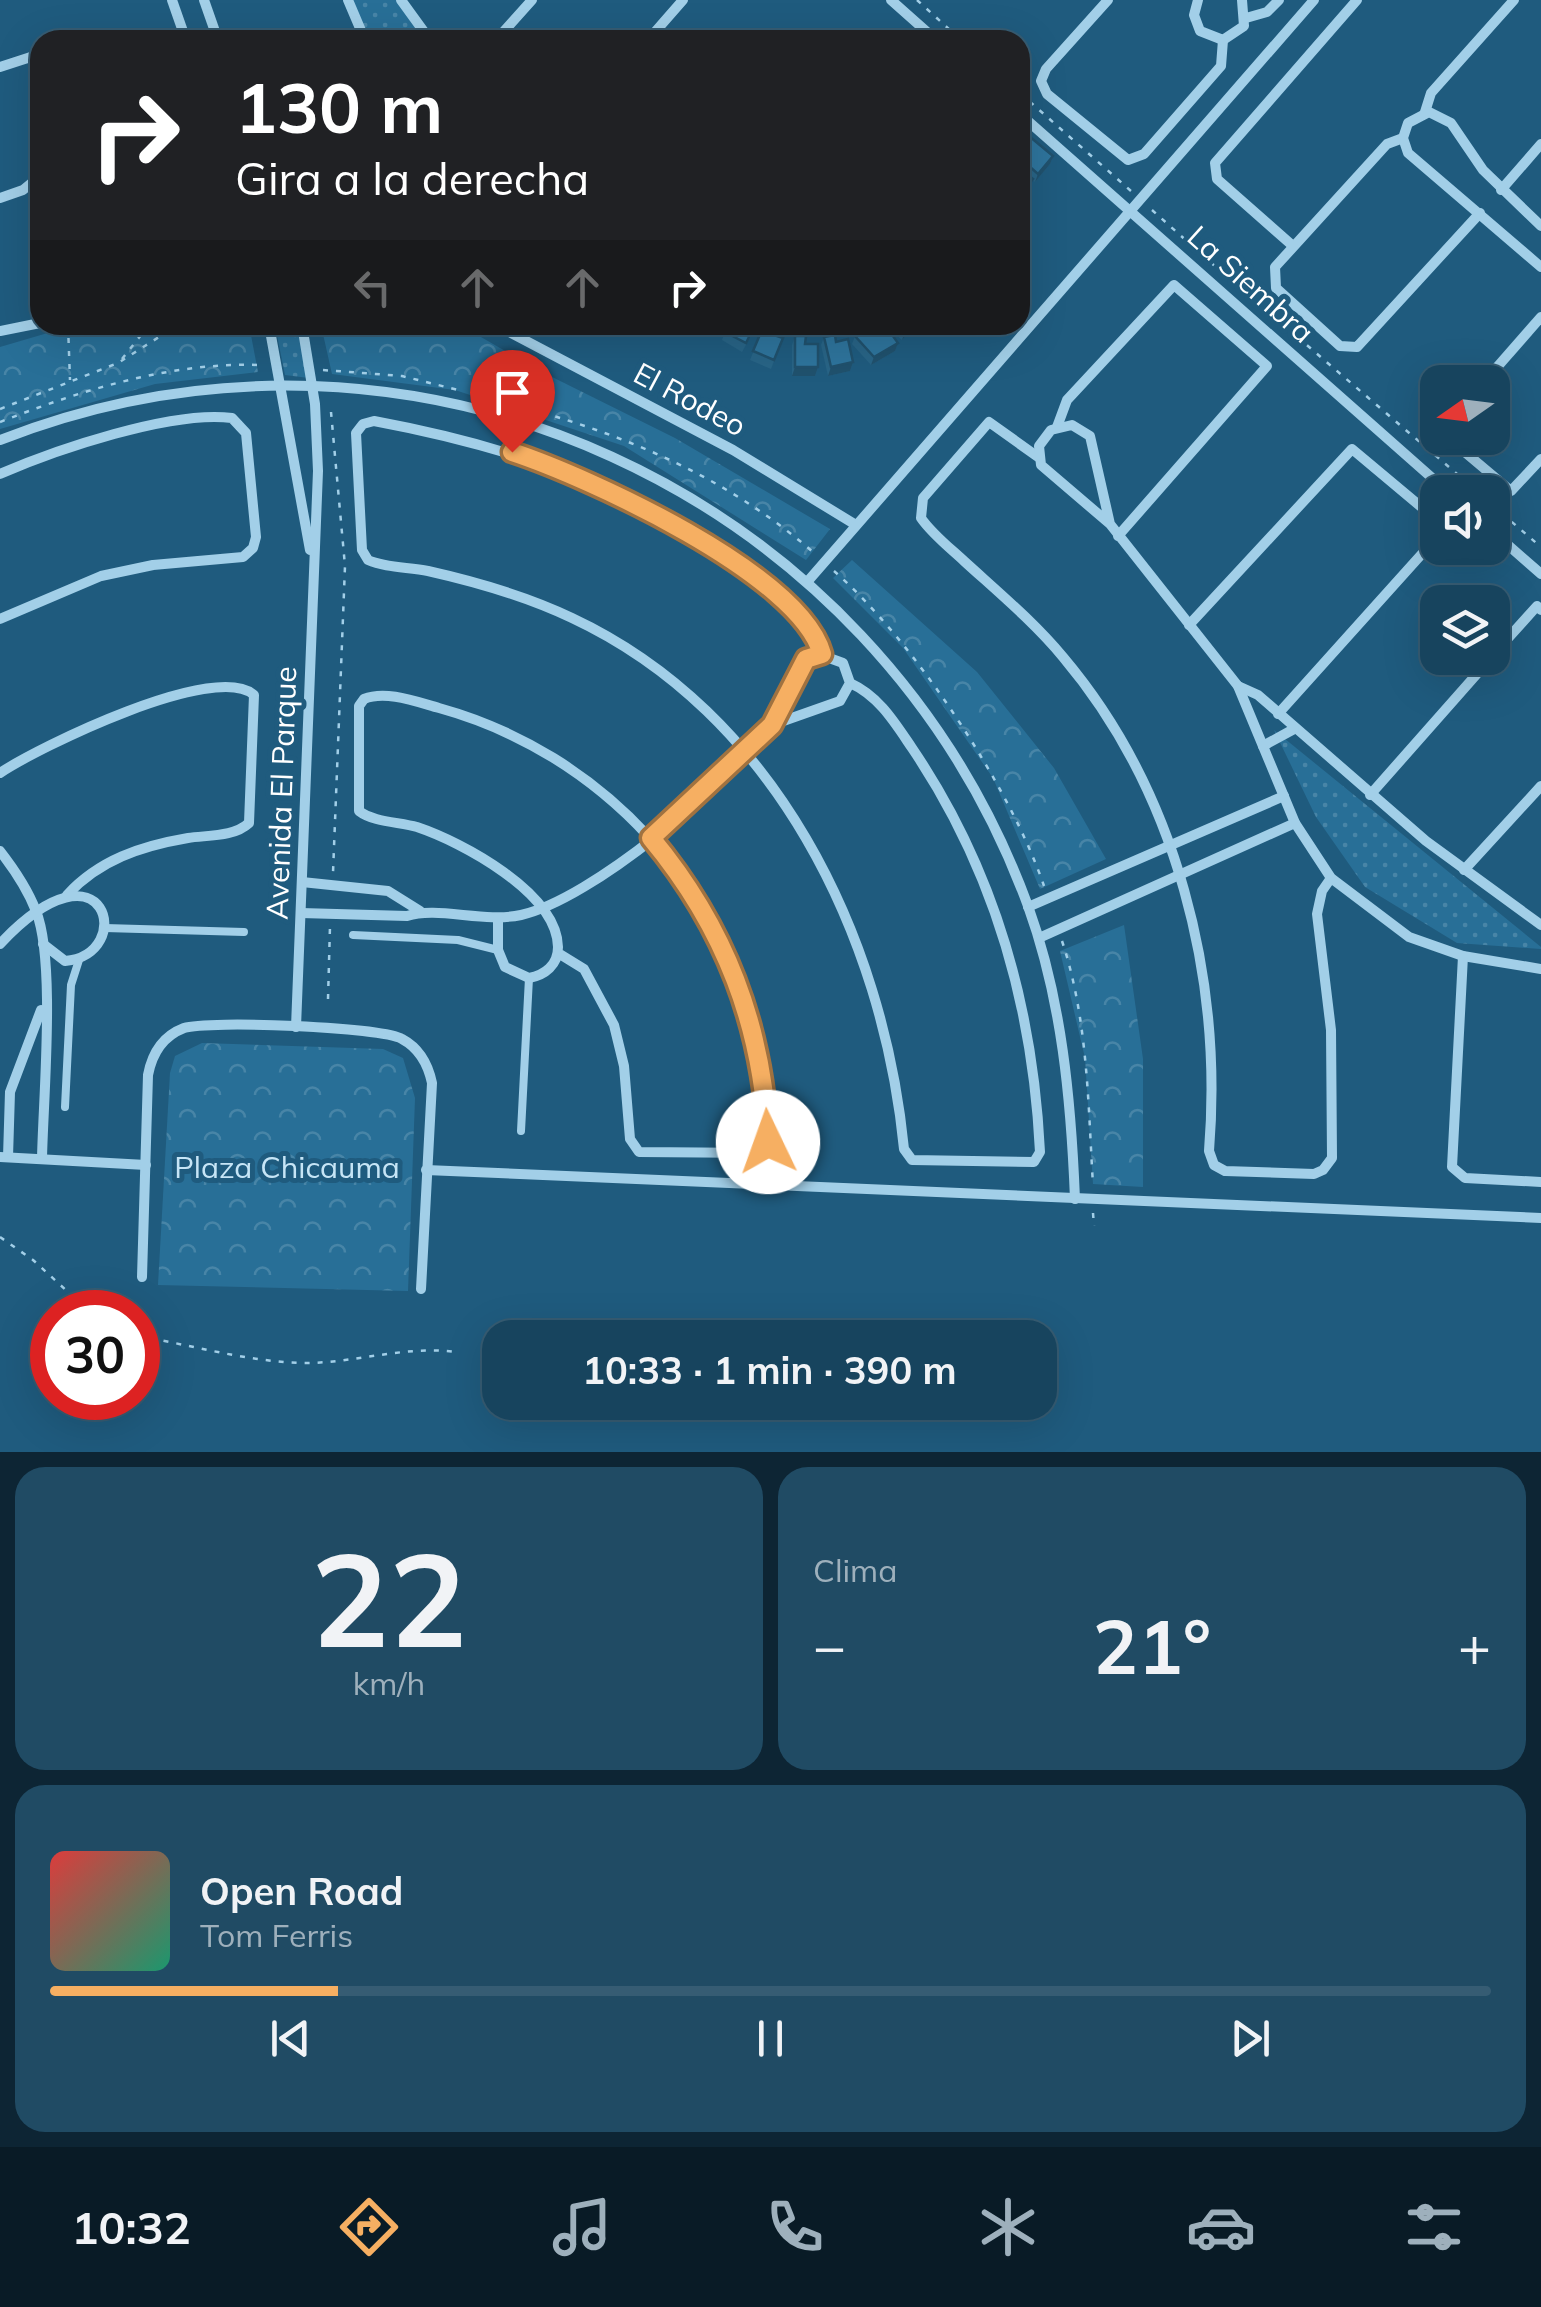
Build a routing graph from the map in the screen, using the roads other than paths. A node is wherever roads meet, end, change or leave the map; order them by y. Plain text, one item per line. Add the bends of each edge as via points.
1 (172, 0) edge
2 (204, 0) edge
3 (348, 0) edge
4 (401, 0) edge
5 (532, 0) edge
6 (683, 0) edge
7 (891, 0) edge
8 (1108, 0) edge
9 (1198, 0) edge
10 (1242, 0) edge
11 (1278, 0) edge
12 (1314, 0) edge
13 (1357, 0) edge
14 (1514, 0) edge
15 (1246, 18) junction
16 (182, 30) edge
17 (214, 30) edge
18 (361, 30) edge
19 (423, 30) edge
20 (505, 30) edge
21 (657, 30) edge
22 (925, 30) edge
23 (1223, 40) junction
24 (30, 57) edge
25 (0, 67) edge
26 (1426, 112) junction
27 (1030, 123) edge
28 (1403, 138) junction
29 (1541, 144) edge
30 (30, 184) edge
31 (1501, 190) junction
32 (0, 198) edge
33 (1129, 210) junction
34 (1480, 213) junction
35 (1541, 226) edge
36 (1294, 246) junction
37 (1541, 267) edge
38 (1541, 318) edge
39 (1030, 324) edge
40 (30, 325) edge
41 (0, 332) edge
42 (272, 335) edge
43 (304, 335) edge
44 (515, 335) edge
45 (1021, 335) edge
46 (1499, 365) edge
47 (279, 385) junction
48 (313, 385) junction
49 (1058, 427) junction
50 (0, 440) edge
51 (1468, 455) edge
52 (1038, 457) junction
53 (1541, 459) edge
54 (0, 474) edge
55 (1429, 475) edge
56 (1420, 506) edge
57 (1110, 524) junction
58 (856, 525) junction
59 (1118, 536) junction
60 (1510, 547) edge
61 (1420, 556) edge
62 (313, 561) junction
63 (1541, 574) edge
64 (808, 581) junction
65 (1541, 610) edge
66 (0, 619) edge
67 (1190, 625) junction
68 (1510, 637) edge
69 (822, 654) junction
70 (1476, 675) edge
71 (850, 683) junction
72 (1238, 686) junction
73 (1278, 714) junction
74 (772, 725) junction
75 (1294, 729) junction
76 (1263, 746) junction
77 (744, 753) junction
78 (0, 773) edge
79 (1541, 786) edge
80 (1370, 795) junction
81 (1284, 796) junction
82 (1295, 823) junction
83 (651, 838) junction
84 (1171, 846) junction
85 (0, 851) edge
86 (1464, 870) junction
87 (1181, 876) junction
88 (1331, 878) junction
89 (302, 882) junction
90 (67, 895) junction
91 (1028, 907) junction
92 (540, 910) junction
93 (420, 912) junction
94 (301, 913) junction
95 (37, 914) junction
96 (498, 918) junction
97 (1541, 926) edge
98 (105, 928) junction
99 (244, 932) dead end
100 (352, 935) dead end
101 (1039, 938) junction
102 (0, 944) edge
103 (42, 944) junction
104 (498, 950) junction
105 (558, 952) junction
106 (1464, 956) junction
107 (79, 960) junction
108 (1541, 969) edge
109 (530, 978) junction
110 (45, 1000) junction
111 (296, 1027) junction
112 (65, 1106) dead end
113 (520, 1131) dead end
114 (4, 1157) edge
115 (42, 1159) junction
116 (146, 1164) junction
117 (426, 1170) junction
118 (1541, 1182) edge
119 (1075, 1199) junction
120 (1541, 1218) edge
121 (142, 1277) dead end
122 (421, 1288) dead end

1 - 16 street
2 - 17 street
3 - 18 street
4 - 19 street
5 - 20 street
6 - 21 street
7 - 22 street
8 - 23 street via 1041,81 1047,94 1128,160 1144,154 1221,66
9 - 23 street via 1200,31
10 - 15 street
11 - 15 street via 1267,12
12 - 33 street
13 - 36 street via 1215,163 1220,182
14 - 26 street via 1431,94
15 - 23 street via 1238,33
24 - 25 street
26 - 28 street via 1408,123
26 - 31 street via 1451,122
27 - 33 street, La Siembra
28 - 34 street via 1410,155
28 - 36 street via 1387,144
29 - 31 street
30 - 32 street
31 - 35 street
33 - 39 street
33 - 55 street, La Siembra
34 - 36 street via 1362,345 1352,348 1340,346 1276,288 1272,277
34 - 37 street
38 - 46 street
40 - 41 street
42 - 47 street, Avenida El Parque
43 - 48 street, Avenida El Parque
44 - 58 street, El Rodeo via 733,450
45 - 58 street
47 - 48 street
47 - 50 street via 146,398
47 - 62 street, Avenida El Parque
48 - 62 street, Avenida El Parque
48 - 64 street via 402,392 504,416 588,446 706,506
49 - 52 street via 1043,439
49 - 57 street via 1078,427 1090,436
49 - 59 street via 1066,400 1174,285 1267,366
51 - 53 street via 1511,491
52 - 57 street
52 - 84 street via 990,422 923,498 921,518 1063,657 1125,750
54 - 66 street via 108,437 232,418 246,433 256,537 243,557 102,576
56 - 67 street via 1352,449
57 - 59 street
58 - 64 street
59 - 67 street
60 - 63 street
61 - 73 street
62 - 89 street, Avenida El Parque
64 - 91 street via 876,650 940,733 984,805
65 - 68 street via 1537,606
67 - 72 street
69 - 71 street via 842,663
69 - 74 street via 806,659
69 - 77 street via 811,628 761,584 624,496 484,444 374,421 359,428 362,550 368,560 492,588 574,619 655,670
70 - 80 street
71 - 74 street via 834,705
71 - 77 street via 876,699 920,760 989,895 1031,1050 1040,1152 1034,1162 912,1160 904,1148 889,1044 858,943 804,834
72 - 73 street
72 - 76 street
73 - 75 street
74 - 77 street
75 - 76 street
75 - 80 street
76 - 81 street
77 - 83 street
78 - 90 street via 51,742 137,707 236,688 254,695 249,823 235,832 163,842 118,857
79 - 86 street
80 - 86 street
81 - 82 street
81 - 84 street
82 - 87 street
82 - 88 street
83 - 92 street via 577,893
83 - 92 street via 576,772 518,738 423,703 364,698 359,810 476,853 517,881
83 - 105 street via 708,917 747,1007 766,1102 768,1142 762,1153 639,1152 630,1139 614,1025 584,969
84 - 87 street
84 - 91 street
85 - 95 street
86 - 97 street
87 - 88 street via 1210,1045 1210,1158 1225,1171 1314,1174 1332,1154 1331,1030 1317,914
87 - 101 street
88 - 106 street via 1386,924
89 - 93 street via 388,890
89 - 94 street, Avenida El Parque
90 - 95 street
90 - 98 street via 98,904
91 - 101 street
92 - 96 street
92 - 105 street
93 - 94 street
93 - 96 street
94 - 111 street, Avenida El Parque
95 - 102 street
95 - 103 street
96 - 104 street
98 - 99 lane
98 - 107 street via 97,948
100 - 104 lane via 458,940
101 - 119 street via 1068,1084
103 - 107 street via 65,961
103 - 110 street
104 - 109 street via 505,967
105 - 109 street via 550,968
106 - 108 street
106 - 118 street via 1452,1167 1466,1178
107 - 112 lane via 71,985
109 - 113 lane
110 - 114 street via 10,1092
110 - 115 street
111 - 116 street via 193,1026 168,1038 148,1075
111 - 117 street via 389,1033 415,1048 432,1083
114 - 115 street
115 - 116 street
116 - 121 street
117 - 119 street
117 - 122 street
119 - 120 street

